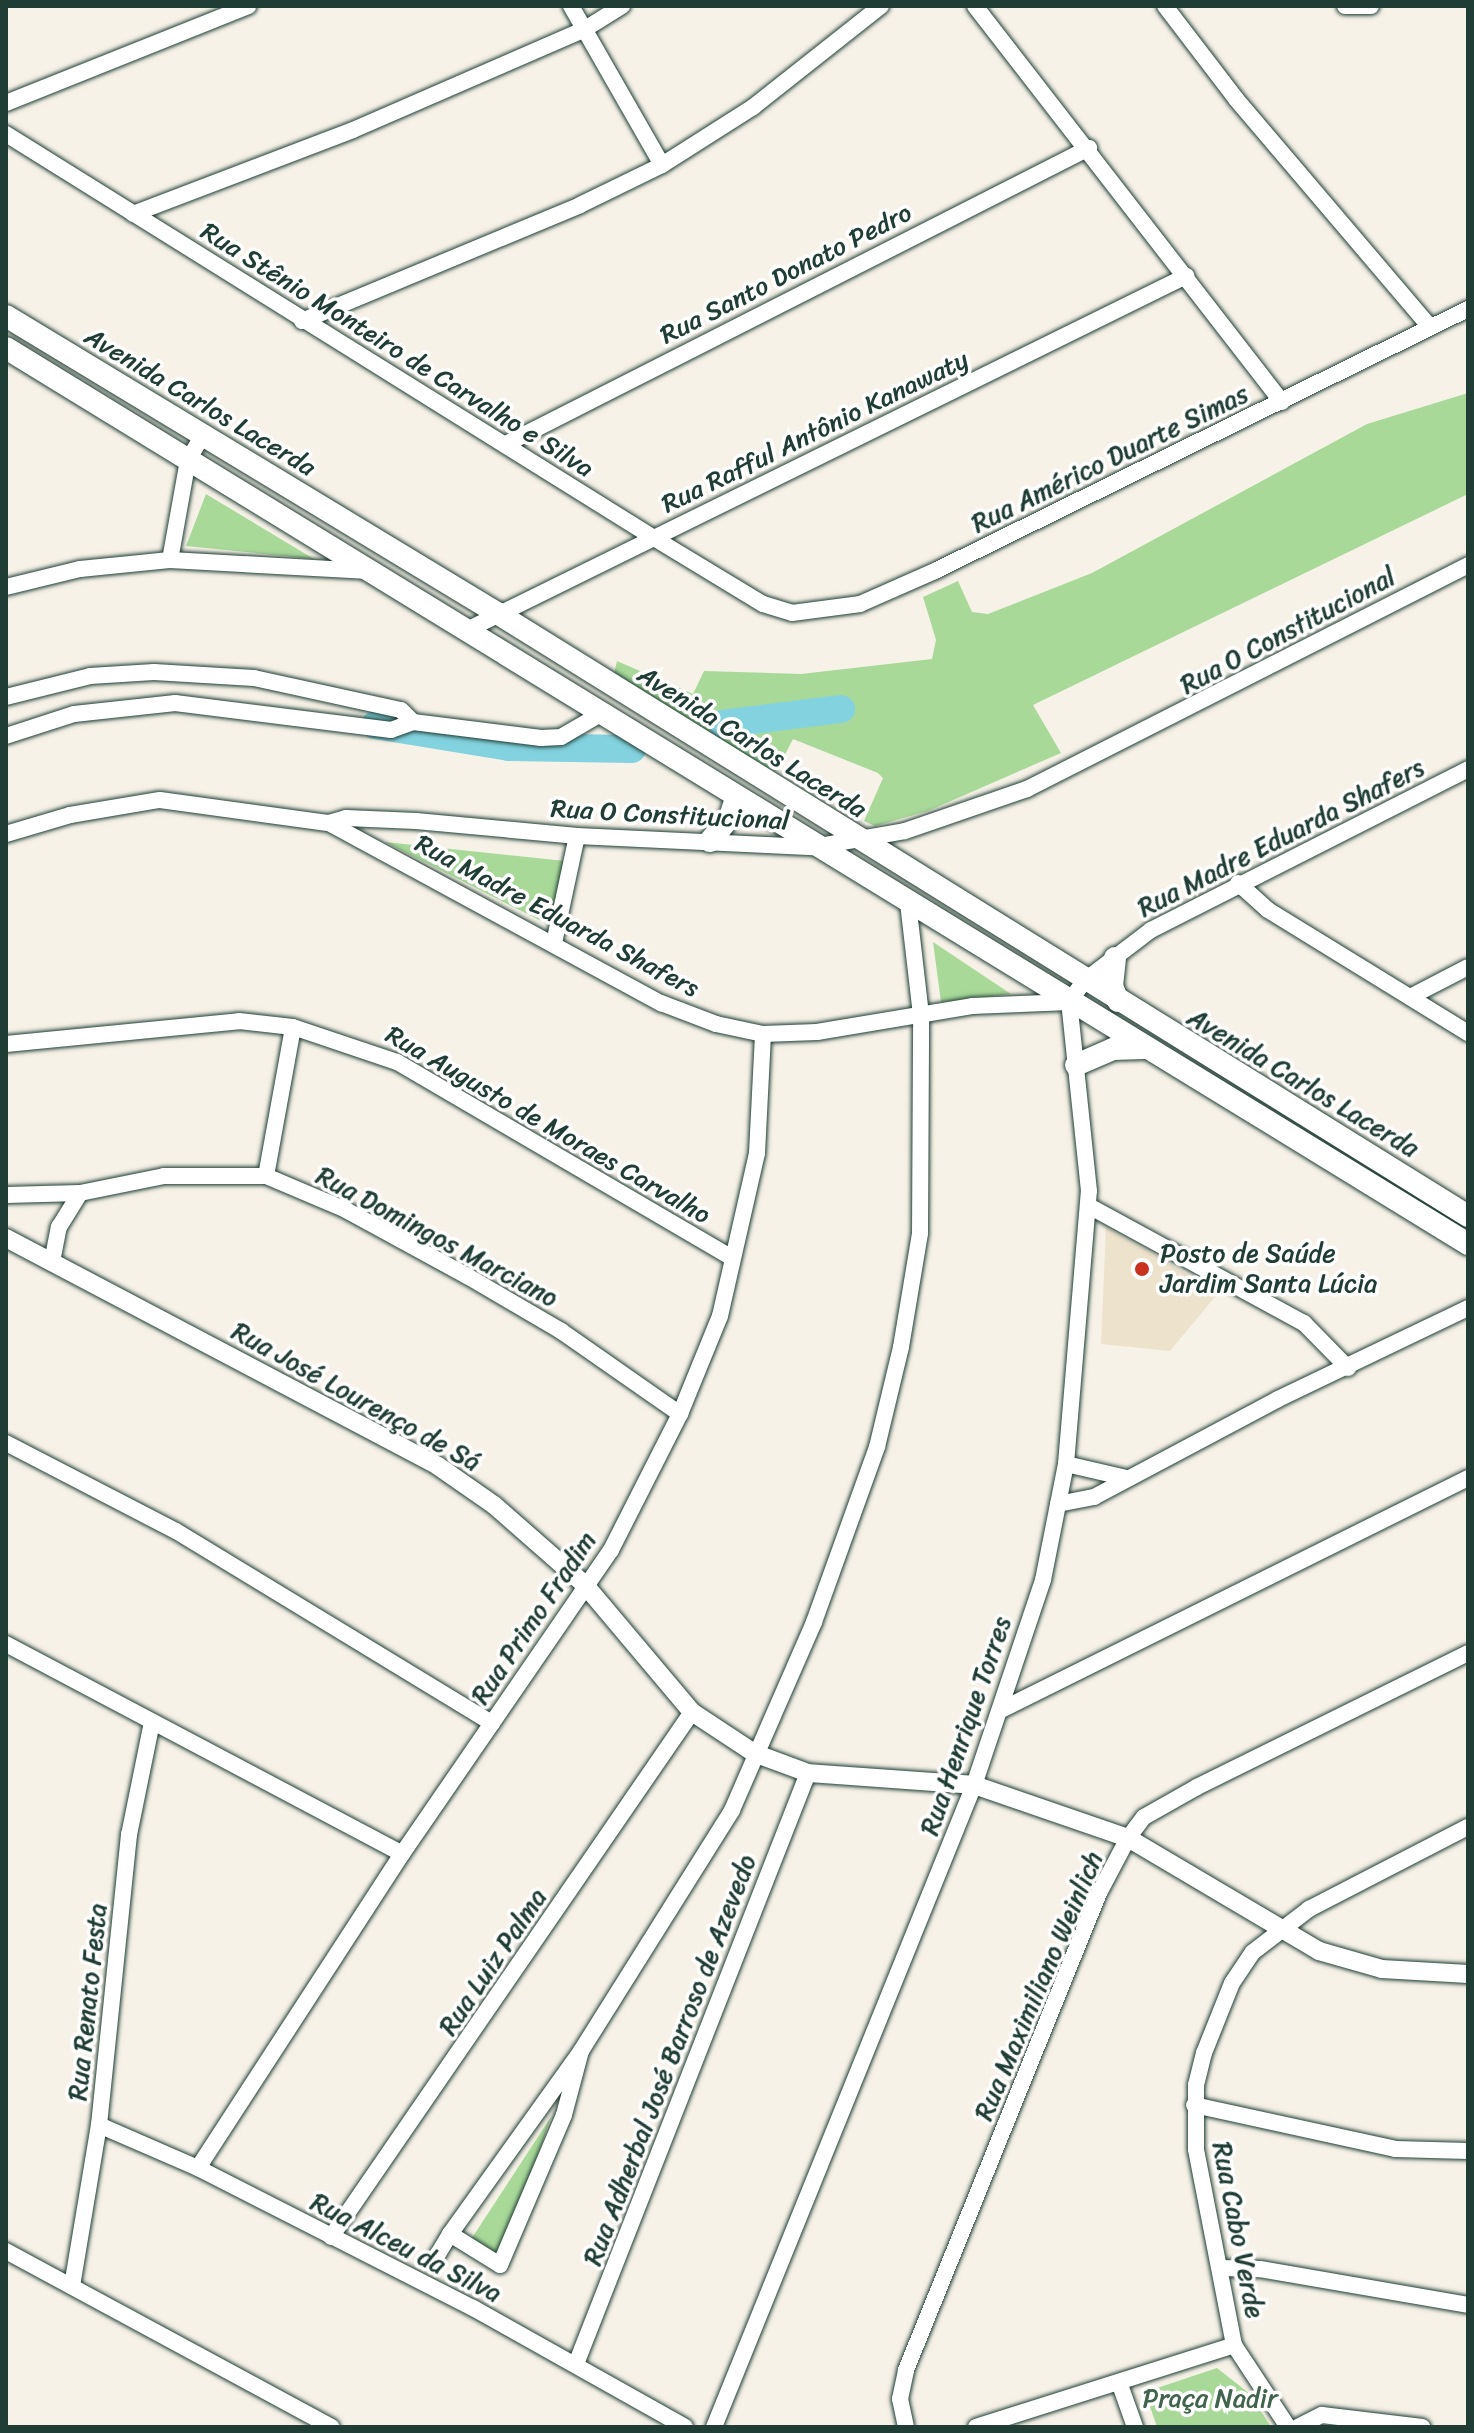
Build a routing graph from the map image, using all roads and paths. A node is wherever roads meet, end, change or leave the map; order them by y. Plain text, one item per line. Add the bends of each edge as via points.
1 (248, 6) edge
2 (571, 6) edge
3 (622, 6) edge
4 (881, 6) edge
5 (975, 6) edge
6 (1165, 6) edge
7 (1345, 6) edge
8 (1371, 6) edge
9 (585, 29) junction
10 (6, 103) edge
11 (6, 134) edge
12 (1089, 148) junction
13 (662, 165) junction
14 (133, 214) junction
15 (1186, 276) junction
16 (1468, 309) edge
17 (6, 316) edge
18 (302, 321) junction
19 (1430, 327) junction
20 (6, 348) edge
21 (1282, 402) junction
22 (203, 435) junction
23 (506, 444) junction
24 (188, 460) junction
25 (654, 538) junction
26 (170, 560) junction
27 (1468, 565) edge
28 (365, 571) junction
29 (6, 587) edge
30 (763, 604) joint
31 (497, 613) junction
32 (465, 631) junction
33 (6, 697) edge
34 (602, 713) junction
35 (413, 722) junction
36 (6, 736) edge
37 (1468, 769) edge
38 (736, 798) junction
39 (329, 823) junction
40 (6, 834) edge
41 (577, 836) junction
42 (854, 839) junction
43 (710, 841) junction
44 (814, 847) junction
45 (1238, 883) junction
46 (908, 902) junction
47 (554, 943) junction
48 (1115, 958) junction
49 (1468, 967) edge
50 (1084, 981) junction
51 (1410, 997) junction
52 (1118, 1001) junction
53 (1069, 1002) junction
54 (921, 1015) junction
55 (293, 1027) junction
56 (1468, 1033) edge
57 (763, 1034) junction
58 (6, 1044) edge
59 (1146, 1049) junction
60 (1076, 1065) junction
61 (266, 1176) junction
62 (80, 1193) junction
63 (6, 1195) edge
64 (1089, 1206) junction
65 (1468, 1216) edge
66 (6, 1238) edge
67 (1468, 1244) edge
68 (731, 1257) junction
69 (52, 1262) junction
70 (1468, 1308) edge
71 (1348, 1368) junction
72 (680, 1414) junction
73 (6, 1443) edge
74 (1066, 1464) junction
75 (1126, 1478) junction
76 (1468, 1478) edge
77 (1058, 1504) junction
78 (585, 1585) junction
79 (6, 1644) edge
80 (1468, 1653) edge
81 (1003, 1709) junction
82 (692, 1712) junction
83 (152, 1722) junction
84 (492, 1723) junction
85 (754, 1753) junction
86 (808, 1773) junction
87 (974, 1785) junction
88 (1468, 1827) edge
89 (1128, 1838) junction
90 (402, 1854) junction
91 (1282, 1932) junction
92 (1468, 1974) edge
93 (581, 2051) junction
94 (1194, 2105) junction
95 (99, 2125) junction
96 (1468, 2151) edge
97 (198, 2168) junction
98 (450, 2234) junction
99 (331, 2237) junction
100 (6, 2251) edge
101 (435, 2259) dead end
102 (1223, 2268) junction
103 (72, 2286) junction
104 (1468, 2305) edge
105 (1234, 2345) junction
106 (576, 2364) junction
107 (1119, 2382) junction
108 (331, 2427) edge
109 (685, 2427) edge
110 (714, 2427) edge
111 (906, 2427) edge
112 (976, 2427) edge
113 (1135, 2427) edge
114 (1288, 2427) edge
115 (1298, 2427) edge
116 (1422, 2427) edge

1 - 10 street
2 - 9 street
3 - 9 street
4 - 13 street via 777,89
5 - 12 street
6 - 19 street via 1236,99
7 - 8 street
9 - 13 street
9 - 14 street via 353,130
11 - 14 street, Rua Stênio Monteiro de Carvalho e Silva
12 - 15 street
12 - 23 street, Rua Santo Donato Pedro
13 - 18 street via 580,205
14 - 18 street, Rua Stênio Monteiro de Carvalho e Silva
15 - 21 street
15 - 25 street, Rua Rafful Antônio Kanawaty
16 - 19 street, Rua Américo Duarte Simas
17 - 22 main road, Avenida Carlos Lacerda
18 - 23 street, Rua Stênio Monteiro de Carvalho e Silva
19 - 21 street, Rua Américo Duarte Simas
20 - 24 main road, Avenida Carlos Lacerda
21 - 30 street, Rua Américo Duarte Simas via 860,604 792,613
22 - 24 street
22 - 31 main road, Avenida Carlos Lacerda
23 - 25 street, Rua Stênio Monteiro de Carvalho e Silva
24 - 26 street
24 - 28 main road, Avenida Carlos Lacerda
25 - 30 street, Rua Stênio Monteiro de Carvalho e Silva
25 - 31 street, Rua Rafful Antônio Kanawaty
26 - 28 street
26 - 29 street via 80,569
27 - 42 street, Rua O Constitucional via 1027,789 924,827
28 - 32 main road, Avenida Carlos Lacerda
31 - 32 street, Rua Rafful Antônio Kanawaty
31 - 42 main road, Avenida Carlos Lacerda
32 - 34 main road, Avenida Carlos Lacerda
33 - 35 street via 90,676 154,672 254,678 401,710
34 - 35 street via 561,737 541,738
34 - 38 main road, Avenida Carlos Lacerda
35 - 36 street via 391,730 175,703 74,714
37 - 45 street, Rua Madre Eduarda Shafers
38 - 43 main road via 730,817
38 - 44 main road, Avenida Carlos Lacerda
39 - 40 street, Rua O Constitucional via 160,800 70,815
39 - 41 street, Rua O Constitucional via 346,818 416,821
39 - 47 street, Rua Madre Eduarda Shafers
41 - 43 street, Rua O Constitucional
41 - 47 street
42 - 44 street, Rua O Constitucional
42 - 50 main road, Avenida Carlos Lacerda
43 - 44 street, Rua O Constitucional
44 - 46 main road, Avenida Carlos Lacerda
45 - 48 street, Rua Madre Eduarda Shafers via 1151,930
45 - 51 street via 1268,910
46 - 53 main road, Avenida Carlos Lacerda
46 - 54 street
47 - 57 street, Rua Madre Eduarda Shafers via 661,1003 716,1024
48 - 50 street, Rua Madre Eduarda Shafers
48 - 52 main road via 1112,986
49 - 51 street
50 - 52 main road, Avenida Carlos Lacerda
50 - 53 street, Rua Madre Eduarda Shafers
51 - 56 street
52 - 65 main road, Avenida Carlos Lacerda
53 - 54 street, Rua Madre Eduarda Shafers via 972,1006
53 - 59 main road, Avenida Carlos Lacerda
53 - 60 street, Rua Henrique Torres
54 - 57 street, Rua Madre Eduarda Shafers via 817,1032
54 - 85 street via 920,1233 901,1347 877,1447 847,1535
55 - 58 street, Rua Augusto de Moraes Carvalho via 239,1021
55 - 61 street
55 - 68 street, Rua Augusto de Moraes Carvalho via 397,1062
57 - 68 street, Rua Primo Fradim via 757,1153
59 - 60 main road via 1113,1049
59 - 67 main road, Avenida Carlos Lacerda
60 - 64 street, Rua Henrique Torres
61 - 62 street, Rua Domingos Marciano via 164,1176
61 - 72 street, Rua Domingos Marciano via 346,1210 467,1276 561,1331
62 - 63 street, Rua Domingos Marciano
62 - 69 street via 59,1227
64 - 71 street via 1304,1323
64 - 74 street, Rua Henrique Torres
66 - 69 street, Rua José Lourenço de Sá
68 - 72 street, Rua Primo Fradim via 720,1316
69 - 78 street, Rua José Lourenço de Sá via 438,1466 494,1505
70 - 71 street
71 - 75 street
72 - 78 street, Rua Primo Fradim via 611,1550
73 - 84 street via 189,1539
74 - 75 street
74 - 77 street, Rua Henrique Torres
75 - 77 street via 1094,1497
76 - 81 street
77 - 81 street, Rua Henrique Torres via 1043,1580
78 - 82 street, Rua José Lourenço de Sá
78 - 84 street, Rua Primo Fradim
79 - 83 street
80 - 89 street, Rua Maximiliano Weinlich via 1188,1792 1144,1817
81 - 87 street, Rua Henrique Torres
82 - 85 street, Rua José Lourenço de Sá
82 - 99 street, Rua Luiz Palma
83 - 90 street
83 - 95 street, Rua Renato Festa via 129,1835
84 - 90 street, Rua Primo Fradim
85 - 86 street, Rua José Lourenço de Sá
85 - 93 street via 720,1831
86 - 87 street, Rua José Lourenço de Sá
86 - 106 street, Rua Adherbal José Barroso de Azevedo
87 - 89 street, Rua José Lourenço de Sá
87 - 110 street, Rua Henrique Torres
88 - 91 street, Rua Cabo Verde via 1309,1909
89 - 91 street, Rua José Lourenço de Sá
89 - 111 street, Rua Maximiliano Weinlich via 1099,1893 906,2370 900,2399
90 - 97 street, Rua Primo Fradim
91 - 92 street, Rua José Lourenço de Sá via 1360,1965
91 - 94 street, Rua Cabo Verde via 1253,1952 1232,1983 1204,2053
93 - 98 street
93 - 98 street via 564,2115 505,2263 500,2265
94 - 96 street via 1380,2146
94 - 102 street, Rua Cabo Verde via 1212,2244
95 - 97 street, Rua Alceu da Silva
95 - 103 street, Rua Renato Festa
97 - 99 street, Rua Alceu da Silva
98 - 101 street
99 - 106 street, Rua Alceu da Silva
100 - 103 street
102 - 104 street via 1260,2269
102 - 105 street, Rua Cabo Verde
103 - 108 street
105 - 107 street
105 - 114 street, Rua Cabo Verde
106 - 109 street, Rua Alceu da Silva
107 - 112 street
107 - 113 street
115 - 116 street via 1322,2415

